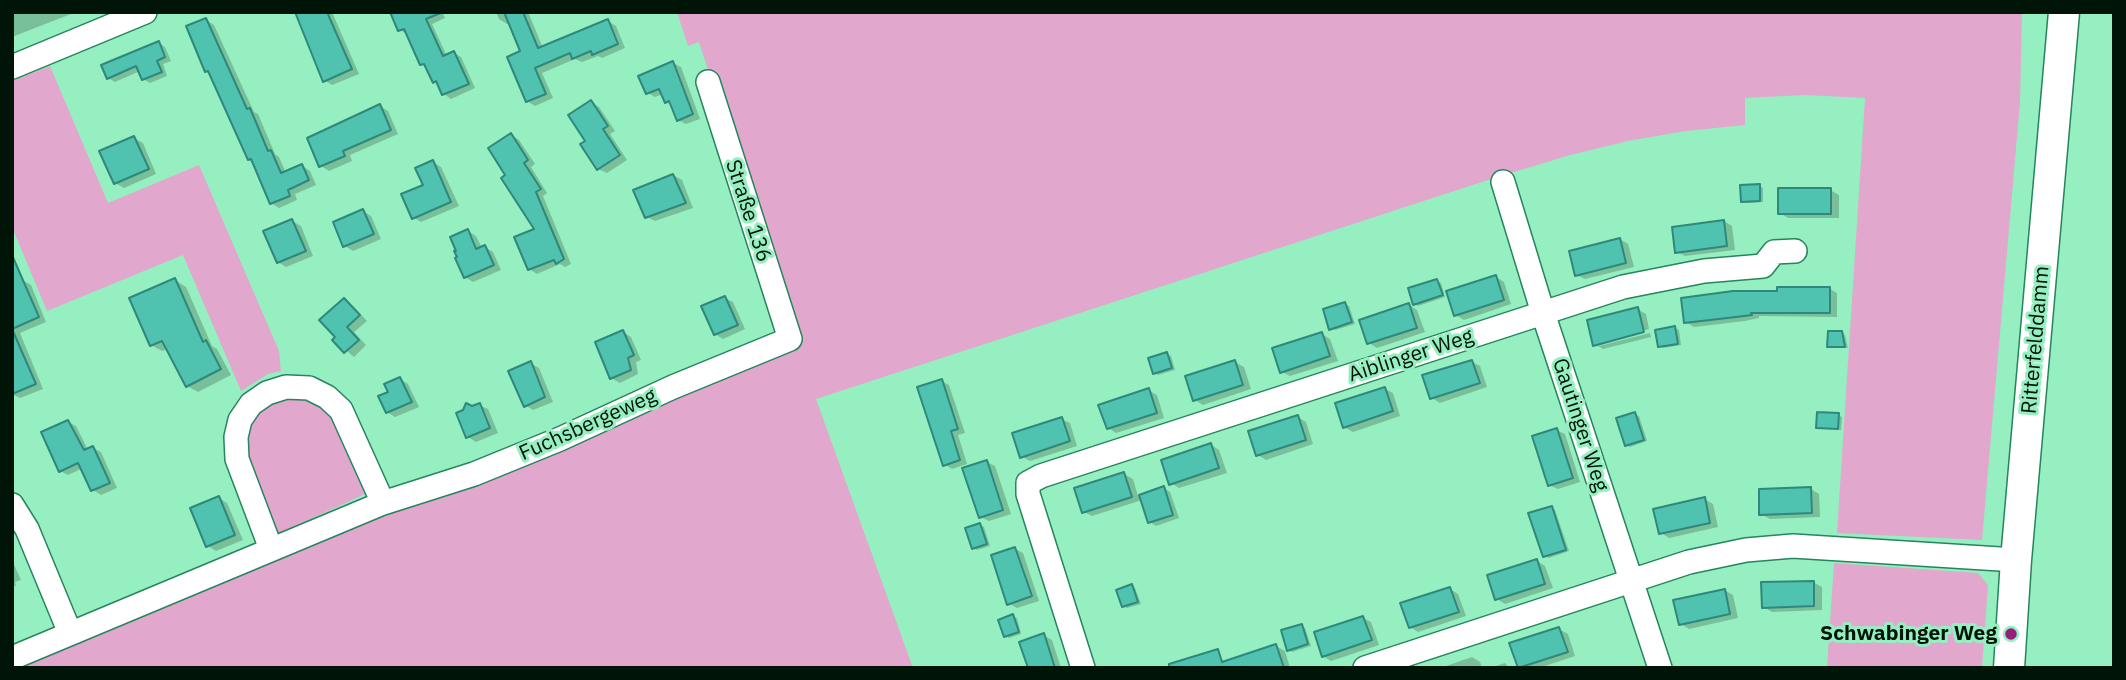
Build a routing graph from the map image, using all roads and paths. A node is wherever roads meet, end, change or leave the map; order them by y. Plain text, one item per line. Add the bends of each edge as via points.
1 (145, 12) edge
2 (2064, 12) edge
3 (12, 67) edge
4 (708, 82) dead end
5 (1503, 182) dead end
6 (1795, 251) dead end
7 (1543, 313) junction
8 (790, 339) joint
9 (383, 503) junction
10 (12, 505) edge
11 (271, 549) junction
12 (2016, 560) junction
13 (1631, 580) junction
14 (70, 633) junction
15 (12, 658) edge
16 (1083, 668) edge
17 (1365, 668) edge
18 (1660, 668) edge
19 (2009, 668) edge

1 - 3 street
2 - 12 main road, Ritterfelddamm
4 - 8 street, Straße 136
5 - 7 street, Gautinger Weg
6 - 7 street, Aiblinger Weg via 1774,252 1763,266 1704,271 1623,287
7 - 13 street, Gautinger Weg
7 - 16 street, Aiblinger Weg via 1028,483
8 - 9 street, Fuchsbergeweg via 474,474
9 - 11 street, Fuchsbergeweg
9 - 11 street via 341,410 309,388 286,387 267,393 251,404 236,437 237,459
10 - 14 street via 27,529
11 - 14 street, Fuchsbergeweg
12 - 13 street via 1793,546 1746,550
12 - 19 main road, Ritterfelddamm
13 - 17 street
13 - 18 street, Gautinger Weg
14 - 15 street, Fuchsbergeweg

